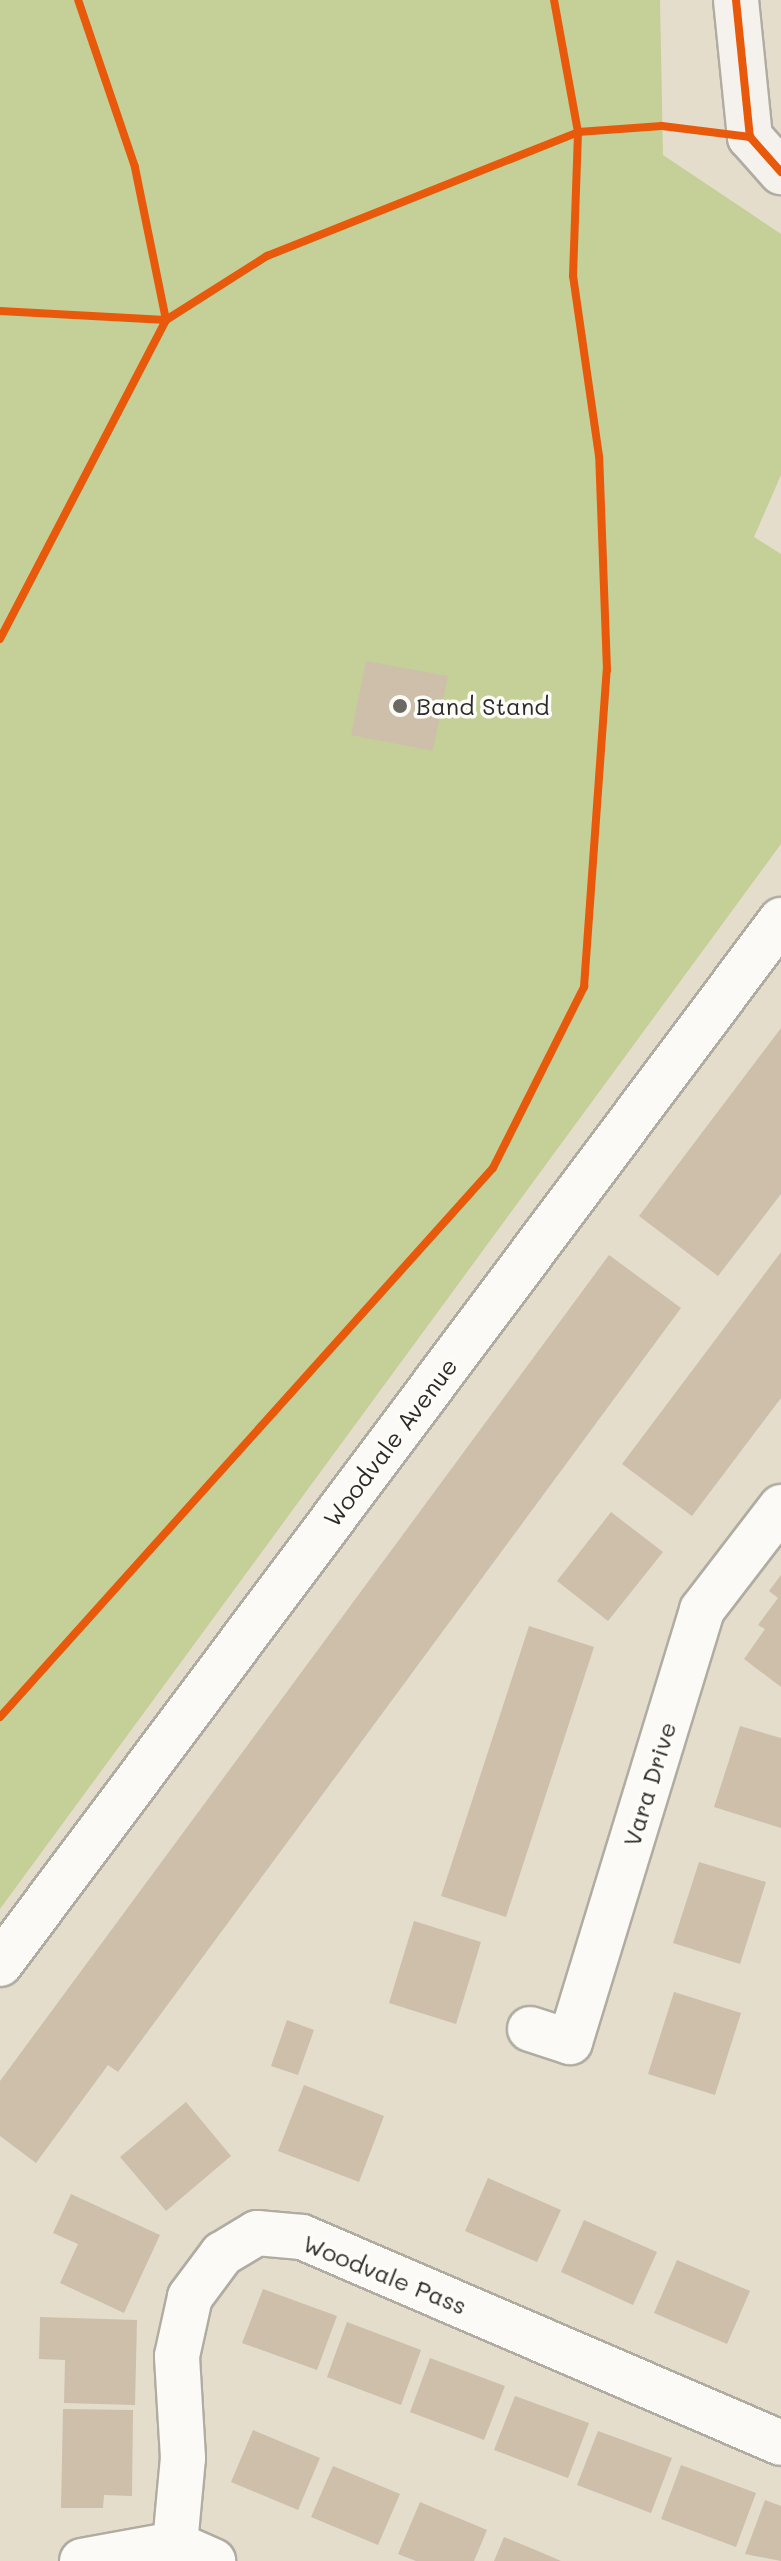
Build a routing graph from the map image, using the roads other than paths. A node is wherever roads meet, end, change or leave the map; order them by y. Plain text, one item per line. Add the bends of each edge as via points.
1 (736, 0) edge
2 (781, 172) edge
3 (781, 920) edge
4 (781, 1507) edge
5 (0, 1964) edge
6 (530, 2029) dead end
7 (781, 2443) edge
8 (194, 2553) edge
9 (82, 2561) edge

1 - 2 main road via 750,137
3 - 5 street, Woodvale Avenue
4 - 6 street, Vara Drive via 702,1610 570,2042
7 - 8 street, Woodvale Pass via 302,2237 257,2233 222,2254 190,2297 177,2356
8 - 9 street

